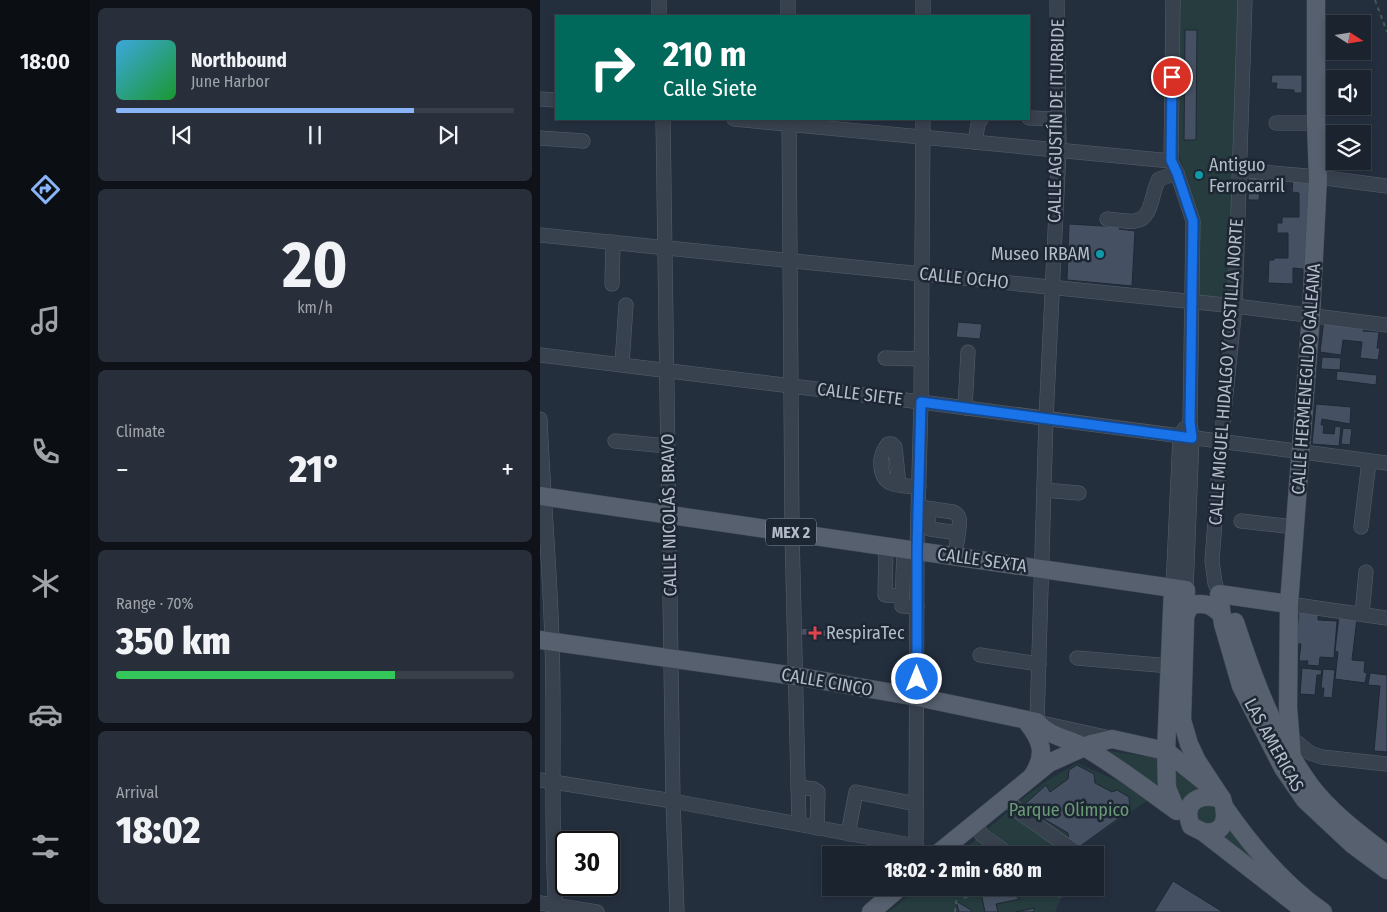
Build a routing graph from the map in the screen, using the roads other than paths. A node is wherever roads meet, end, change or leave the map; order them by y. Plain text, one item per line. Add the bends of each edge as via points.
1 (659, 0) edge
2 (788, 0) edge
3 (923, 0) edge
4 (1057, 0) edge
5 (1174, 0) edge
6 (1245, 0) edge
7 (1316, 0) edge
8 (659, 15) edge
9 (788, 15) edge
10 (923, 15) edge
11 (540, 99) edge
12 (555, 100) edge
13 (1030, 118) edge
14 (663, 120) edge
15 (752, 120) edge
16 (924, 120) edge
17 (980, 120) edge
18 (1059, 120) junction
19 (789, 122) edge
20 (1276, 123) dead end
21 (1316, 123) junction
22 (924, 137) junction
23 (540, 138) edge
24 (583, 141) dead end
25 (975, 142) junction
26 (1059, 150) junction
27 (1174, 167) junction
28 (1239, 170) junction
29 (1318, 177) junction
30 (1387, 186) edge
31 (1107, 219) dead end
32 (540, 235) edge
33 (613, 242) junction
34 (664, 248) junction
35 (791, 260) junction
36 (923, 274) junction
37 (612, 284) dead end
38 (1052, 288) junction
39 (1191, 302) junction
40 (626, 305) dead end
41 (1235, 306) junction
42 (1312, 315) junction
43 (1387, 325) edge
44 (968, 352) dead end
45 (540, 355) edge
46 (885, 358) dead end
47 (922, 359) junction
48 (622, 364) junction
49 (666, 370) junction
50 (792, 386) junction
51 (921, 402) junction
52 (965, 408) junction
53 (540, 418) edge
54 (1046, 419) junction
55 (1186, 437) junction
56 (615, 441) dead end
57 (1221, 442) junction
58 (668, 446) junction
59 (1302, 452) junction
60 (1369, 462) junction
61 (1387, 463) edge
62 (899, 485) dead end
63 (919, 487) junction
64 (1044, 490) junction
65 (1079, 493) dead end
66 (541, 496) edge
67 (923, 508) junction
68 (669, 515) junction
69 (1241, 521) dead end
70 (1295, 527) junction
71 (1361, 527) dead end
72 (792, 532) junction
73 (958, 533) junction
74 (903, 548) junction
75 (954, 557) junction
76 (1042, 568) junction
77 (1366, 572) dead end
78 (1179, 589) junction
79 (1224, 595) junction
80 (1289, 604) junction
81 (917, 607) junction
82 (1186, 614) junction
83 (1362, 614) junction
84 (1222, 616) junction
85 (1387, 618) edge
86 (546, 642) edge
87 (980, 655) dead end
88 (1077, 658) dead end
89 (672, 659) junction
90 (1039, 664) junction
91 (1176, 667) junction
92 (795, 676) junction
93 (1248, 684) junction
94 (917, 698) junction
95 (1288, 707) junction
96 (1266, 708) junction
97 (1033, 725) junction
98 (1289, 736) junction
99 (1112, 739) junction
100 (1083, 746) junction
101 (1159, 750) junction
102 (1292, 757) junction
103 (1387, 764) edge
104 (1033, 776) junction
105 (546, 781) edge
106 (798, 787) junction
107 (1006, 798) junction
108 (1221, 799) junction
109 (674, 801) junction
110 (916, 804) junction
111 (1177, 811) junction
112 (798, 824) junction
113 (975, 824) junction
114 (818, 828) junction
115 (1197, 829) junction
116 (848, 834) junction
117 (901, 846) edge
118 (919, 846) edge
119 (947, 846) edge
120 (998, 846) edge
121 (1067, 846) edge
122 (1387, 855) edge
123 (1387, 870) edge
124 (890, 896) edge
125 (540, 902) edge
126 (556, 908) edge
127 (597, 912) edge
128 (677, 912) edge
129 (871, 912) edge
130 (1306, 912) edge
131 (1323, 912) edge

1 - 8 street
2 - 9 street
3 - 10 street
4 - 18 street, CALLE AGUSTÍN DE ITURBIDE
5 - 27 street
6 - 28 street, CALLE MIGUEL HIDALGO Y COSTILLA NORTE
7 - 21 main road, CALLE HERMENEGILDO GALEANA
11 - 12 street
13 - 18 street
14 - 34 street, CALLE NICOLÁS BRAVO
15 - 19 street
16 - 22 street
17 - 25 street
18 - 26 street, CALLE AGUSTÍN DE ITURBIDE
19 - 22 street
19 - 35 street
20 - 21 street
21 - 29 main road, CALLE HERMENEGILDO GALEANA
22 - 25 street
22 - 36 street
23 - 24 street
25 - 26 street
26 - 27 street
26 - 38 street, CALLE AGUSTÍN DE ITURBIDE
27 - 31 street via 1158,179 1148,212 1142,219
27 - 39 street via 1193,221
28 - 29 street
28 - 41 street, CALLE MIGUEL HIDALGO Y COSTILLA NORTE
29 - 30 street
29 - 42 main road, CALLE HERMENEGILDO GALEANA
32 - 33 street, CALLE OCHO
33 - 34 street, CALLE OCHO
33 - 37 street
34 - 35 street, CALLE OCHO
34 - 49 street, CALLE NICOLÁS BRAVO
35 - 36 street, CALLE OCHO
35 - 50 street
36 - 38 street, CALLE OCHO
36 - 47 street
38 - 39 street, CALLE OCHO
38 - 54 street, CALLE AGUSTÍN DE ITURBIDE
39 - 41 street, CALLE OCHO
39 - 55 street via 1190,422
40 - 48 street
41 - 42 street, CALLE OCHO
41 - 57 street, CALLE MIGUEL HIDALGO Y COSTILLA NORTE
42 - 43 street, CALLE OCHO
42 - 59 main road, CALLE HERMENEGILDO GALEANA
44 - 52 street
45 - 48 street, CALLE SIETE
46 - 47 street
47 - 51 street
48 - 49 street, CALLE SIETE
49 - 50 street, CALLE SIETE
49 - 58 street, CALLE NICOLÁS BRAVO
50 - 51 street, CALLE SIETE
50 - 72 street
51 - 52 street, CALLE SIETE
51 - 63 street
52 - 54 street, CALLE SIETE
53 - 66 street
54 - 55 street, CALLE SIETE
54 - 64 street, CALLE AGUSTÍN DE ITURBIDE
55 - 57 street, CALLE SIETE
55 - 78 street
56 - 58 street
57 - 59 street, CALLE SIETE
57 - 79 street, CALLE MIGUEL HIDALGO Y COSTILLA NORTE via 1212,561 1215,583
58 - 68 street, CALLE NICOLÁS BRAVO
59 - 60 street, CALLE SIETE
59 - 70 main road, CALLE HERMENEGILDO GALEANA
60 - 61 street, CALLE SIETE
60 - 71 street
62 - 63 street
63 - 67 street
64 - 65 street
64 - 76 street, CALLE AGUSTÍN DE ITURBIDE
66 - 68 main road, CALLE SEXTA / MEX 2
66 - 86 street
67 - 73 street via 928,527
67 - 73 street via 957,514
67 - 74 street
68 - 72 main road, CALLE SEXTA / MEX 2
68 - 89 street, CALLE NICOLÁS BRAVO
69 - 70 street
70 - 80 main road, CALLE HERMENEGILDO GALEANA
72 - 74 main road, CALLE SEXTA / MEX 2
72 - 92 street
73 - 75 street
74 - 75 main road, CALLE SEXTA / MEX 2
74 - 81 street
74 - 81 street via 902,606
75 - 76 main road, CALLE SEXTA / MEX 2
76 - 78 main road, CALLE SEXTA / MEX 2
76 - 90 street, CALLE AGUSTÍN DE ITURBIDE
77 - 83 street
78 - 82 main road
78 - 91 main road
79 - 80 main road
79 - 84 main road, LAS AMERICAS
79 - 93 main road, LAS AMERICAS
80 - 83 street
80 - 95 main road, CALLE HERMENEGILDO GALEANA
81 - 94 street
82 - 84 main road via 1191,605 1204,603
82 - 91 main road
83 - 85 street
84 - 93 main road, LAS AMERICAS
86 - 89 main road, CALLE CINCO
86 - 105 street
87 - 90 street
88 - 91 street
89 - 92 main road, CALLE CINCO
89 - 109 street, CALLE NICOLÁS BRAVO
90 - 97 street, CALLE AGUSTÍN DE ITURBIDE
91 - 101 main road via 1167,732
91 - 108 main road via 1184,730
92 - 94 main road, CALLE CINCO
92 - 106 street
93 - 96 main road, LAS AMERICAS
93 - 123 main road, LAS AMERICAS via 1283,768 1305,800 1352,844
94 - 97 main road, CALLE CINCO
94 - 110 street
95 - 96 main road via 1279,713
95 - 98 main road, CALLE HERMENEGILDO GALEANA
96 - 102 main road, LAS AMERICAS
97 - 99 street
97 - 100 main road, CALLE CINCO
97 - 104 main road via 1041,747 1040,762
98 - 102 main road, CALLE HERMENEGILDO GALEANA
98 - 103 street via 1310,753 1322,757
99 - 100 main road
99 - 101 main road
100 - 104 main road via 1058,758
100 - 111 main road, CALLE CINCO
101 - 108 main road
101 - 111 main road via 1167,788
102 - 122 main road, LAS AMERICAS via 1311,786 1344,821
104 - 107 main road
105 - 109 street
105 - 126 street
106 - 112 street
106 - 114 street via 818,792
107 - 113 main road
107 - 121 street via 1020,814
108 - 115 main road via 1226,813 1222,825 1214,832
108 - 115 main road via 1204,796 1193,802 1188,814
108 - 131 main road via 1238,827 1268,864
109 - 112 street
109 - 128 street, CALLE NICOLÁS BRAVO
110 - 116 street via 856,792
110 - 118 street
111 - 115 main road
112 - 114 street
113 - 119 main road
113 - 120 street
114 - 116 street
115 - 130 main road
116 - 117 street
124 - 129 main road
125 - 126 street
126 - 127 street

